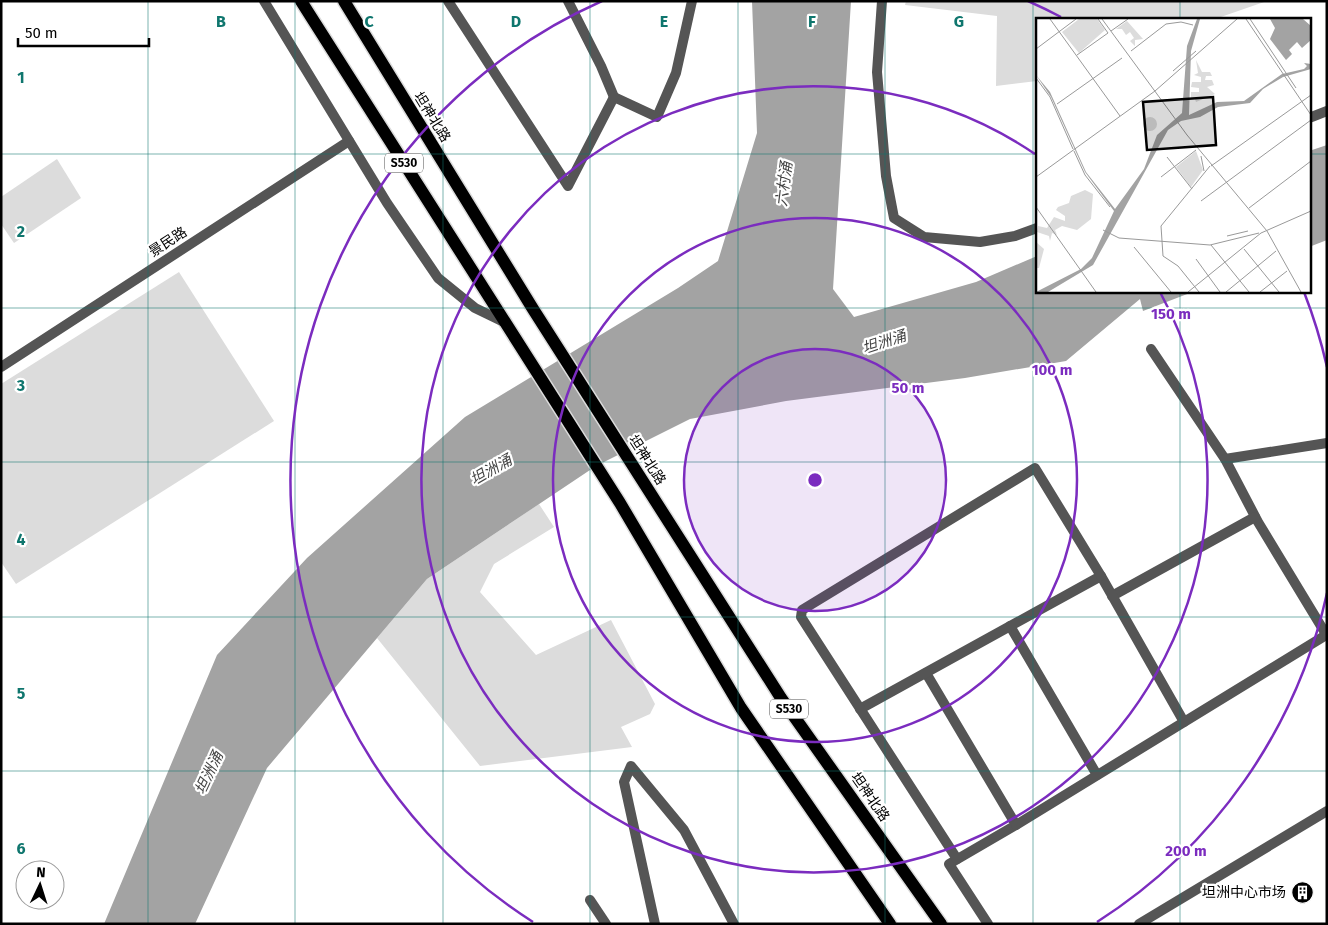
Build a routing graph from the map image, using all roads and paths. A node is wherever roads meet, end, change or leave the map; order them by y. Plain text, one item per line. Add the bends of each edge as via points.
1 (264, 1) edge
2 (301, 1) edge
3 (344, 1) edge
4 (448, 1) edge
5 (568, 1) edge
6 (692, 1) edge
7 (882, 1) edge
8 (614, 97) junction
9 (1327, 111) edge
10 (1310, 118) edge
11 (349, 141) junction
12 (1036, 228) edge
13 (506, 324) junction
14 (1151, 349) dead end
15 (1, 367) edge
16 (1327, 443) edge
17 (1225, 459) junction
18 (1255, 517) junction
19 (1101, 576) junction
20 (1112, 596) junction
21 (1010, 626) junction
22 (1327, 636) edge
23 (926, 673) junction
24 (860, 709) junction
25 (1184, 722) junction
26 (1097, 775) junction
27 (1327, 811) edge
28 (1016, 824) junction
29 (957, 859) junction
30 (590, 900) dead end
31 (606, 924) edge
32 (655, 924) edge
33 (734, 924) edge
34 (890, 924) edge
35 (941, 924) edge
36 (988, 924) edge
37 (1139, 924) edge

1 - 11 street
2 - 13 main road, S530
3 - 35 main road, 坦神北路 / S530 via 533,309 781,698
4 - 8 street via 568,186
5 - 8 street
6 - 8 street via 676,73 657,117
7 - 12 street via 877,72 886,176 894,218 924,237 980,242
9 - 10 street
11 - 13 street via 438,278 476,308
11 - 15 street, 景民路
13 - 34 main road, S530 via 620,503 741,708
14 - 17 street
16 - 17 street
17 - 18 street
18 - 20 street
18 - 22 street
19 - 20 street
19 - 21 street
19 - 24 street via 1035,468 802,610 801,617
20 - 25 street
21 - 23 street
21 - 26 street
22 - 25 street
23 - 24 street
23 - 28 street
24 - 29 street
25 - 26 street
26 - 28 street
27 - 37 street
28 - 29 street
29 - 36 street via 949,864
30 - 31 street
32 - 33 street via 624,782 631,766 684,830

